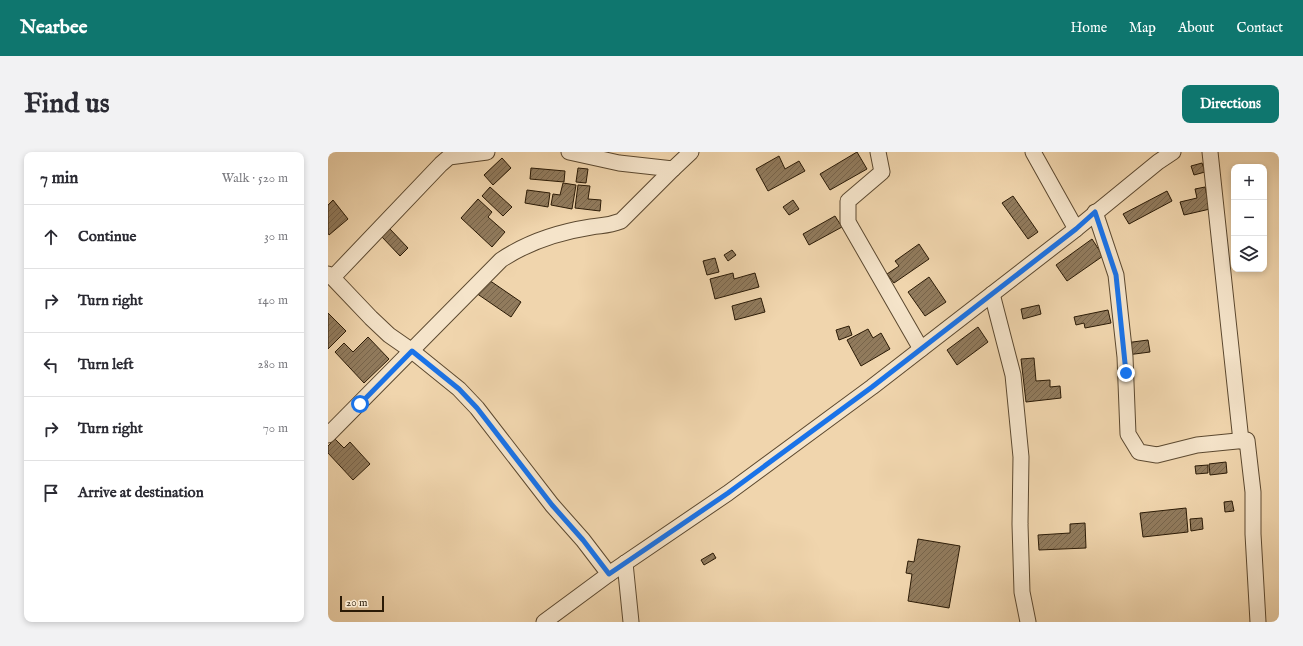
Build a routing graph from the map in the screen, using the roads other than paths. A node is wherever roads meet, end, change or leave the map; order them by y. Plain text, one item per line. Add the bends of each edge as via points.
1 (487, 152) edge
2 (569, 152) edge
3 (691, 152) edge
4 (878, 152) edge
5 (1033, 152) edge
6 (1173, 152) edge
7 (1210, 152) edge
8 (1155, 157) edge
9 (673, 170) junction
10 (1095, 212) junction
11 (1076, 229) junction
12 (330, 275) edge
13 (992, 294) junction
14 (921, 349) junction
15 (412, 351) junction
16 (328, 435) edge
17 (1241, 441) junction
18 (625, 563) junction
19 (609, 574) junction
20 (544, 622) edge
21 (631, 622) edge
22 (1028, 622) edge
23 (1258, 622) edge

1 - 12 street via 465,154 445,161 338,272
2 - 9 street via 619,163
3 - 9 street
4 - 14 street via 882,172 848,201 848,222
5 - 11 street
6 - 8 street
7 - 17 street
8 - 10 street
9 - 15 street via 621,221 540,239 501,260
10 - 11 street
10 - 17 street via 1116,275 1125,357 1128,434 1139,452 1157,456 1197,445
11 - 13 street
12 - 15 street via 388,335
13 - 14 street
13 - 22 street via 1013,374 1021,457 1022,592
14 - 18 street via 728,493
15 - 16 street
15 - 19 street via 459,389 477,408
17 - 23 street via 1247,440 1253,492
18 - 19 street
18 - 21 street
19 - 20 street

